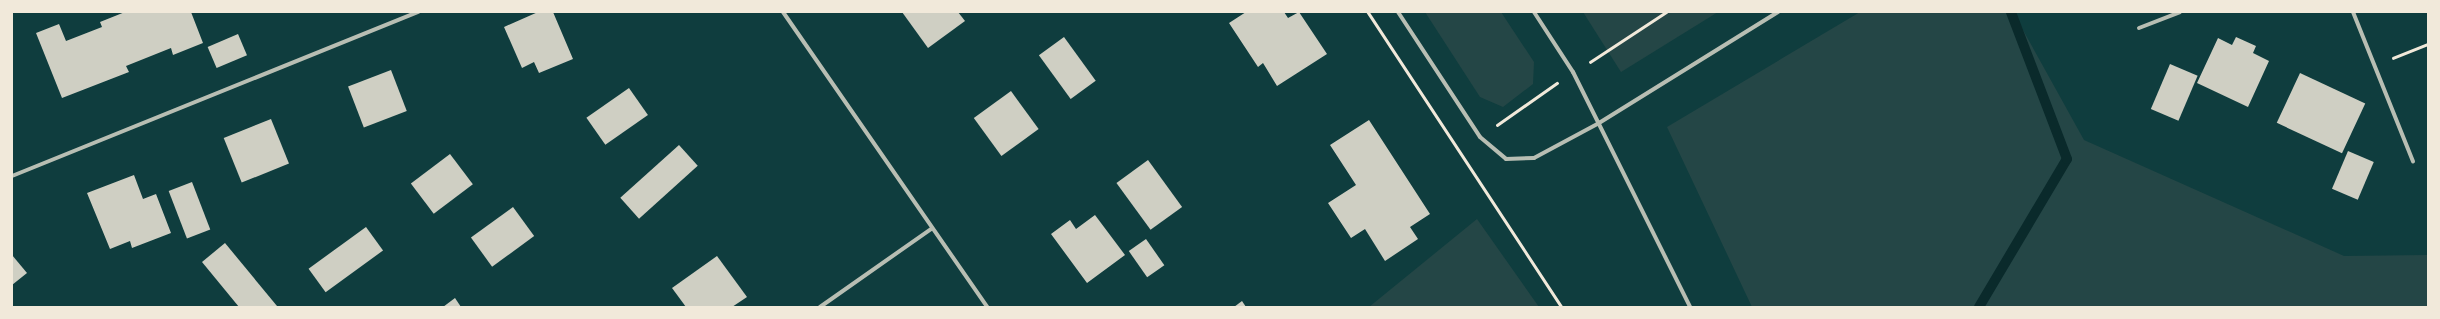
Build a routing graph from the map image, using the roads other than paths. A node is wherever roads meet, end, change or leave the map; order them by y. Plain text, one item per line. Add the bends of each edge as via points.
1 (418, 12) edge
2 (783, 12) edge
3 (1398, 12) edge
4 (1534, 12) edge
5 (1778, 12) edge
6 (2180, 12) edge
7 (2354, 12) edge
8 (2139, 28) dead end
9 (1599, 123) junction
10 (2412, 161) dead end
11 (12, 176) edge
12 (931, 229) junction
13 (820, 307) edge
14 (987, 307) edge
15 (1690, 307) edge

1 - 11 street
2 - 12 street
3 - 9 street via 1480,137 1506,160 1534,158
4 - 9 street via 1573,72
5 - 9 street
6 - 8 street
7 - 10 street
9 - 15 street
12 - 13 street
12 - 14 street

